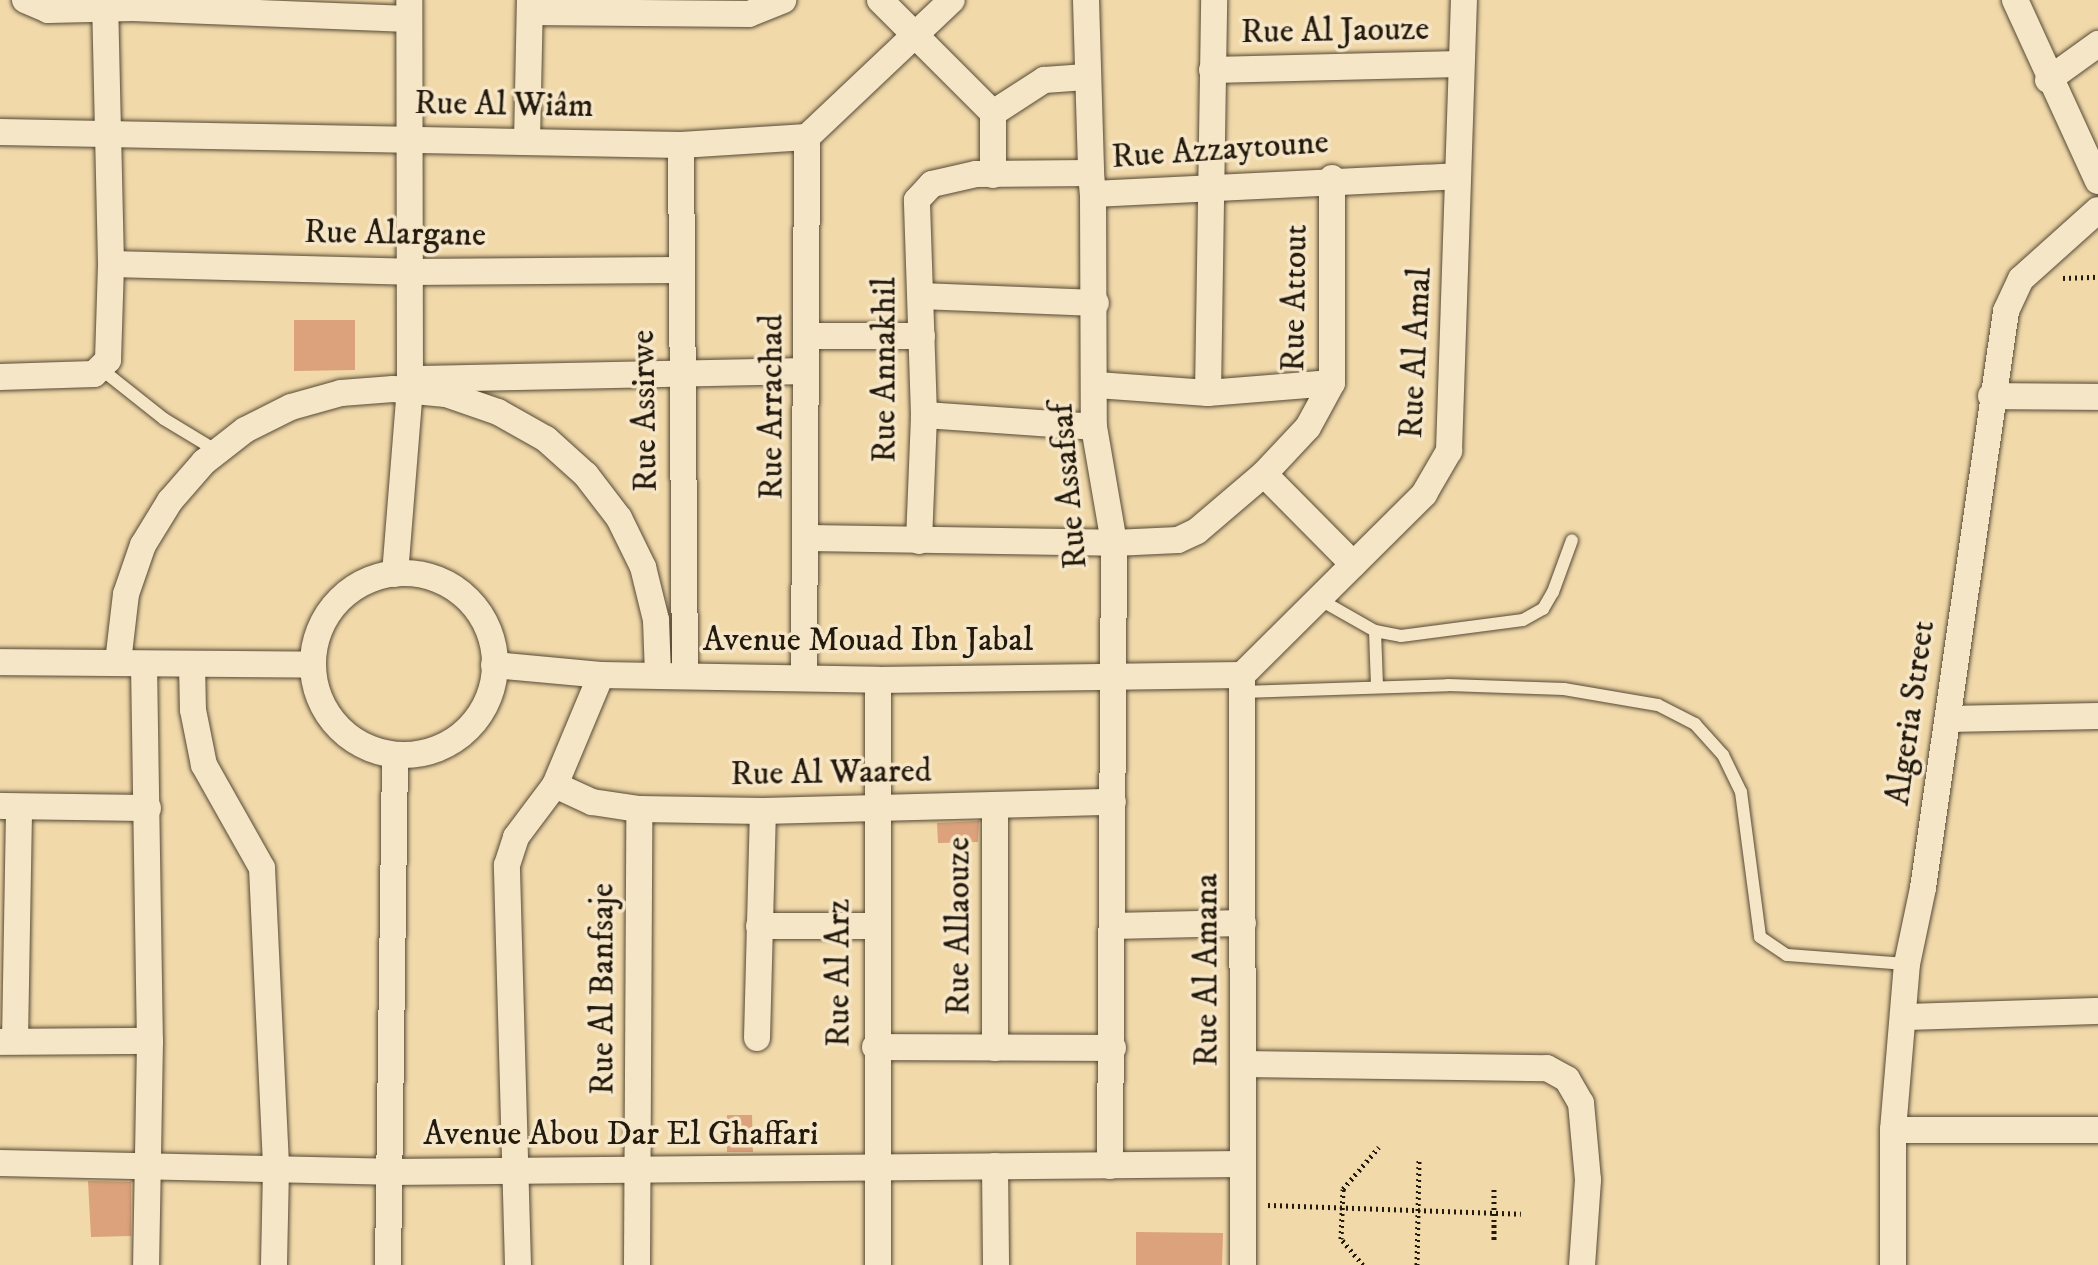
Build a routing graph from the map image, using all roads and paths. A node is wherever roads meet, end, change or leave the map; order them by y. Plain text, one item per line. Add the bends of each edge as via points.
1 (25, 0) edge
2 (783, 0) edge
3 (880, 0) edge
4 (952, 0) edge
5 (1086, 0) edge
6 (1214, 0) edge
7 (1464, 0) edge
8 (2015, 0) edge
9 (132, 4) edge
10 (254, 6) edge
11 (530, 6) edge
12 (749, 7) edge
13 (105, 8) junction
14 (645, 8) edge
15 (409, 10) edge
16 (913, 33) junction
17 (2098, 44) edge
18 (1460, 64) junction
19 (1212, 70) junction
20 (1086, 77) junction
21 (2048, 80) junction
22 (993, 113) junction
23 (0, 132) edge
24 (108, 136) junction
25 (807, 137) junction
26 (409, 139) junction
27 (527, 141) junction
28 (681, 145) junction
29 (993, 175) junction
30 (1458, 176) junction
31 (1332, 178) junction
32 (2098, 181) edge
33 (1092, 183) junction
34 (1211, 188) junction
35 (917, 200) joint
36 (2098, 210) edge
37 (111, 264) junction
38 (679, 270) junction
39 (409, 272) junction
40 (921, 296) junction
41 (1096, 303) junction
42 (807, 336) junction
43 (922, 336) junction
44 (101, 369) junction
45 (806, 371) junction
46 (680, 373) junction
47 (0, 377) edge
48 (1332, 383) junction
49 (410, 384) junction
50 (1097, 385) junction
51 (1208, 393) junction
52 (1991, 396) junction
53 (2098, 397) edge
54 (924, 415) junction
55 (1094, 427) junction
56 (217, 451) junction
57 (1264, 474) junction
58 (808, 538) junction
59 (1572, 540) dead end
60 (919, 541) junction
61 (1114, 543) junction
62 (1353, 564) junction
63 (395, 574) junction
64 (1317, 598) junction
65 (1375, 631) junction
66 (0, 662) edge
67 (131, 663) junction
68 (192, 664) junction
69 (313, 665) junction
70 (494, 665) junction
71 (601, 675) junction
72 (658, 675) junction
73 (685, 676) junction
74 (804, 677) junction
75 (1113, 677) junction
76 (878, 680) junction
77 (1242, 684) junction
78 (1377, 685) junction
79 (2098, 716) edge
80 (1948, 719) junction
81 (395, 755) junction
82 (555, 785) junction
83 (1113, 802) junction
84 (995, 805) junction
85 (10, 806) edge
86 (148, 808) junction
87 (639, 809) junction
88 (876, 809) junction
89 (763, 811) junction
90 (1243, 923) junction
91 (759, 926) junction
92 (875, 926) junction
93 (1112, 926) junction
94 (1907, 964) junction
95 (2098, 1011) edge
96 (1904, 1017) junction
97 (757, 1038) dead end
98 (8, 1041) edge
99 (150, 1041) junction
100 (875, 1047) junction
101 (995, 1048) junction
102 (1113, 1048) junction
103 (1243, 1064) junction
104 (1893, 1130) junction
105 (2098, 1130) edge
106 (1379, 1147) dead end
107 (1419, 1159) dead end
108 (0, 1163) edge
109 (1243, 1164) junction
110 (144, 1166) junction
111 (995, 1166) junction
112 (1110, 1166) junction
113 (276, 1169) junction
114 (517, 1169) junction
115 (639, 1170) junction
116 (877, 1170) junction
117 (389, 1172) junction
118 (1494, 1189) dead end
119 (1243, 1204) junction
120 (1341, 1208) junction
121 (1418, 1211) junction
122 (1521, 1214) dead end
123 (1495, 1215) junction
124 (1494, 1241) dead end
125 (146, 1265) edge
126 (274, 1265) edge
127 (388, 1265) edge
128 (518, 1265) edge
129 (637, 1265) edge
130 (878, 1265) edge
131 (996, 1265) edge
132 (1243, 1265) edge
133 (1363, 1265) edge
134 (1417, 1265) edge
135 (1582, 1265) edge
136 (1893, 1265) edge

1 - 13 street via 48,10
2 - 12 street
3 - 16 street
4 - 16 street
5 - 20 street, Rue Assafsaf
6 - 19 street
7 - 18 street, Rue Al Amal
8 - 21 street
9 - 10 street
9 - 13 street
10 - 15 street
11 - 14 street
11 - 27 street
12 - 14 street
13 - 24 street
15 - 26 street
16 - 22 street
16 - 25 street
17 - 21 street
18 - 19 street, Rue Al Jaouze
18 - 30 street, Rue Al Amal
19 - 34 street
20 - 22 street via 1030,86
20 - 33 street, Rue Assafsaf
21 - 32 street
22 - 29 street
23 - 24 street, Rue Al Wiâm
24 - 26 street, Rue Al Wiâm
24 - 37 street
25 - 28 street, Rue Al Wiâm
25 - 42 street, Rue Arrachad
26 - 27 street, Rue Al Wiâm
26 - 39 street
27 - 28 street, Rue Al Wiâm
28 - 38 street, Rue Assirwe
29 - 33 street, Rue Azzaytoune
29 - 35 street, Rue Azzaytoune via 940,180
30 - 31 street, Rue Azzaytoune
30 - 62 street, Rue Al Amal via 1449,451 1424,494
31 - 34 street, Rue Azzaytoune
31 - 48 street, Rue Attout
33 - 34 street, Rue Azzaytoune
33 - 41 street, Rue Assafsaf
34 - 51 street
35 - 40 street, Rue Annakhil
36 - 52 street, Algeria Street via 2043,256 2011,294
37 - 39 street, Rue Alargane
37 - 44 street via 110,341
38 - 39 street, Rue Alargane
38 - 46 street, Rue Assirwe
39 - 49 street
40 - 41 street
40 - 43 street, Rue Annakhil
41 - 50 street, Rue Assafsaf
42 - 43 street
42 - 45 street, Rue Arrachad
43 - 54 street, Rue Annakhil
44 - 47 street via 86,375
44 - 56 lane via 164,419
45 - 46 street
45 - 58 street, Rue Arrachad
46 - 49 street
46 - 73 street, Rue Assirwe
48 - 51 street
48 - 57 street, Rue Attout via 1308,427
49 - 56 street via 308,401 260,421
49 - 63 street
49 - 72 street via 514,419 560,449 599,488 643,567 656,620
50 - 51 street
50 - 55 street, Rue Assafsaf
52 - 53 street
52 - 80 street, Algeria Street
54 - 55 street
54 - 60 street, Rue Annakhil
55 - 61 street, Rue Assafsaf
56 - 67 street via 175,494 143,545 126,594
57 - 61 street, Rue Attout via 1216,518 1178,540
57 - 62 street
58 - 60 street, Rue Attout
58 - 74 street, Rue Arrachad
59 - 65 lane via 1543,609 1523,620 1401,636
60 - 61 street, Rue Attout
61 - 75 street, Rue Assafsaf
62 - 64 street, Rue Al Amal
63 - 69 street via 359,585 336,604 320,629
63 - 70 street via 439,581 470,602 487,627
64 - 65 lane
64 - 77 street, Rue Al Amal
65 - 78 lane
66 - 67 street
67 - 68 street
67 - 86 street
68 - 69 street
68 - 113 street via 193,710 204,765 262,868
69 - 81 street via 318,695 336,726 366,747
70 - 71 street, Avenue Mouad Ibn Jabal
70 - 81 street via 486,701 464,732 432,750
71 - 72 street, Avenue Mouad Ibn Jabal
71 - 82 street
72 - 73 street, Avenue Mouad Ibn Jabal
73 - 74 street, Avenue Mouad Ibn Jabal
74 - 76 street, Avenue Mouad Ibn Jabal
75 - 76 street, Avenue Mouad Ibn Jabal
75 - 77 street, Avenue Mouad Ibn Jabal
75 - 83 street
76 - 88 street, Rue Al Arz
77 - 78 lane
77 - 90 street, Rue Al Amana
78 - 94 lane via 1564,689 1658,705 1695,724 1723,755 1741,792 1760,937 1772,949 1797,957
79 - 80 street
80 - 94 street, Algeria Street
81 - 117 street
82 - 87 street, Rue Al Waared via 592,802
82 - 114 street via 516,837 507,865
83 - 84 street, Rue Al Waared
83 - 93 street
84 - 88 street, Rue Al Waared
84 - 101 street, Rue Allaouze
85 - 86 street
85 - 98 street
86 - 99 street
87 - 89 street, Rue Al Waared
87 - 115 street, Rue Al Banfsaje
88 - 89 street, Rue Al Waared
88 - 92 street, Rue Al Arz
89 - 91 street
90 - 93 street
90 - 103 street, Rue Al Amana
91 - 92 street
91 - 97 street
92 - 100 street, Rue Al Arz
93 - 102 street
94 - 96 street, Algeria Street
95 - 96 street
96 - 104 street, Algeria Street
98 - 99 street
99 - 110 street
100 - 101 street
100 - 116 street, Rue Al Arz
101 - 102 street
102 - 112 street
103 - 109 street, Rue Al Amana
103 - 135 street via 1547,1068 1567,1079 1581,1103 1587,1165
104 - 105 street
104 - 136 street, Algeria Street
106 - 120 path via 1347,1182
107 - 121 path
108 - 110 street, Avenue Abou Dar El Ghaffari
109 - 112 street, Avenue Abou Dar El Ghaffari
109 - 119 street, Rue Al Amana
110 - 113 street, Avenue Abou Dar El Ghaffari
110 - 125 street
111 - 112 street, Avenue Abou Dar El Ghaffari
111 - 116 street, Avenue Abou Dar El Ghaffari
111 - 131 street
113 - 117 street, Avenue Abou Dar El Ghaffari
113 - 126 street
114 - 115 street, Avenue Abou Dar El Ghaffari
114 - 117 street, Avenue Abou Dar El Ghaffari
114 - 128 street
115 - 116 street, Avenue Abou Dar El Ghaffari
115 - 129 street, Rue Al Banfsaje
116 - 130 street, Rue Al Arz
117 - 127 street
118 - 123 path
119 - 120 path
119 - 132 street, Rue Al Amana
120 - 121 path
120 - 133 path via 1341,1239
121 - 123 path
121 - 134 path
122 - 123 path
123 - 124 path

